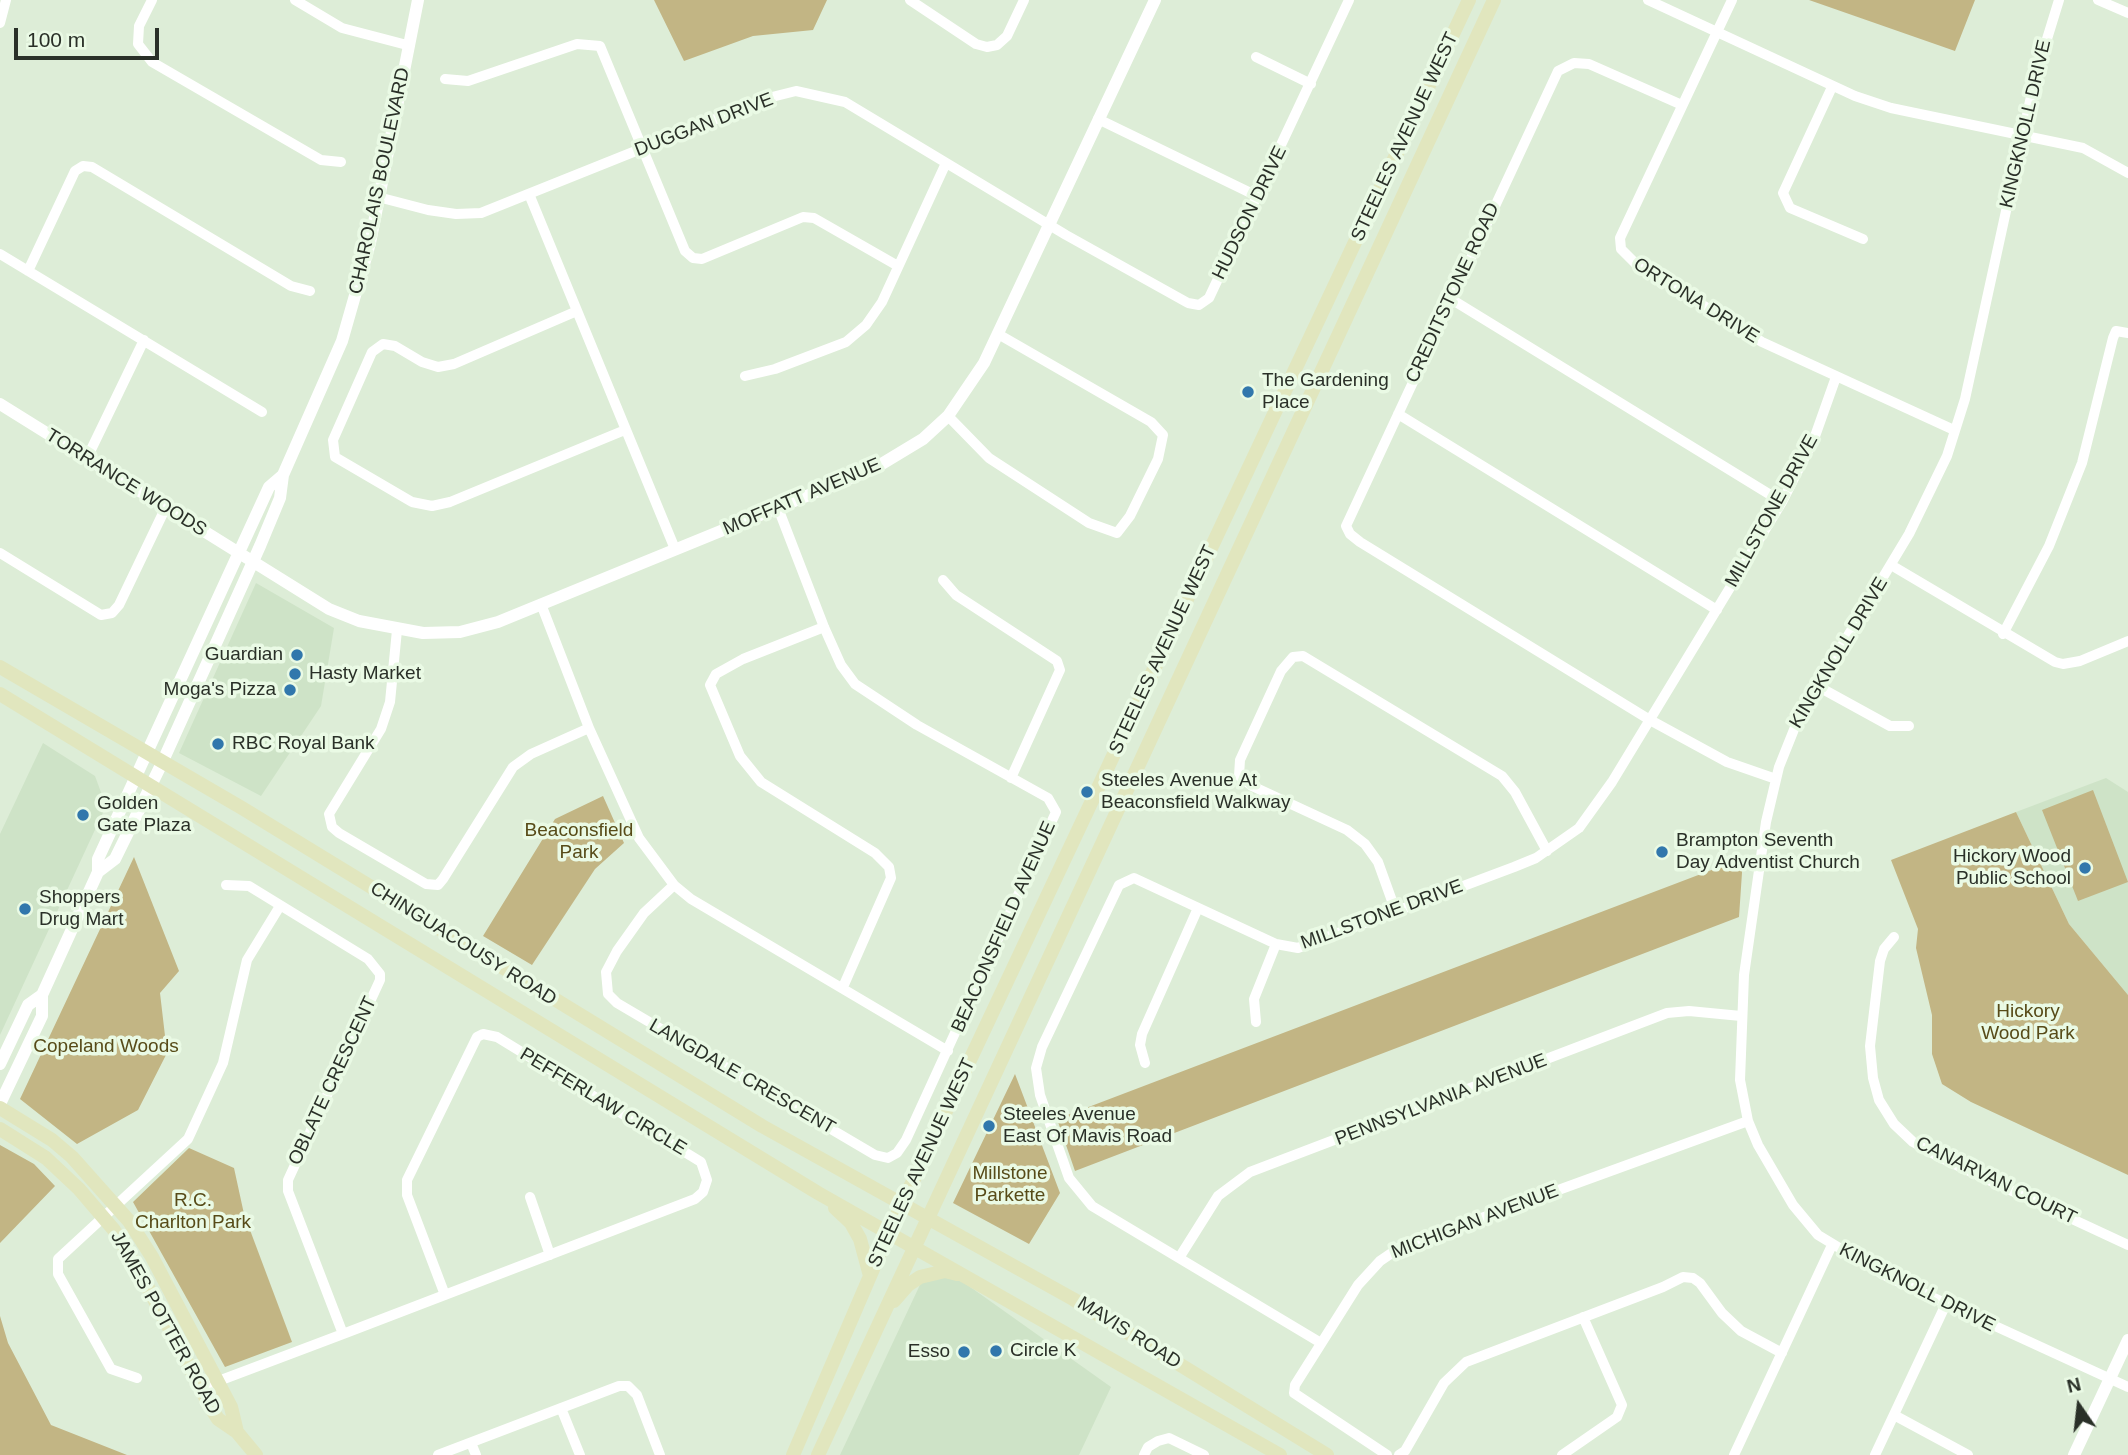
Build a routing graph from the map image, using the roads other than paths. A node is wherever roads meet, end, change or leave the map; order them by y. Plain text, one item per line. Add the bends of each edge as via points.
1 (6, 0) edge
2 (152, 0) edge
3 (295, 0) edge
4 (418, 0) edge
5 (911, 0) edge
6 (1024, 0) edge
7 (1155, 0) edge
8 (1349, 0) edge
9 (1469, 0) edge
10 (1494, 0) edge
11 (1648, 0) edge
12 (1732, 0) edge
13 (2059, 0) edge
14 (2098, 0) edge
15 (2128, 13) edge
16 (0, 23) edge
17 (1717, 32) junction
18 (407, 45) junction
19 (1256, 57) dead end
20 (445, 79) dead end
21 (1311, 84) junction
22 (1832, 87) junction
23 (1682, 105) junction
24 (1098, 118) junction
25 (2023, 134) junction
26 (644, 148) junction
27 (341, 162) dead end
28 (946, 163) junction
29 (2128, 173) edge
30 (529, 194) junction
31 (378, 197) junction
32 (1259, 197) junction
33 (1049, 224) junction
34 (1863, 239) dead end
35 (0, 254) edge
36 (898, 266) junction
37 (28, 271) junction
38 (310, 291) dead end
39 (1451, 299) junction
40 (577, 311) junction
41 (2128, 333) edge
42 (998, 334) junction
43 (145, 340) junction
44 (745, 376) dead end
45 (1836, 377) junction
46 (0, 404) edge
47 (262, 412) dead end
48 (1398, 414) junction
49 (948, 416) junction
50 (625, 430) junction
51 (1954, 430) junction
52 (87, 458) junction
53 (283, 475) junction
54 (1782, 502) junction
55 (778, 508) junction
56 (164, 509) junction
57 (675, 549) junction
58 (238, 552) junction
59 (0, 553) edge
60 (253, 561) junction
61 (1891, 565) junction
62 (943, 580) dead end
63 (541, 604) junction
64 (1717, 610) junction
65 (824, 626) junction
66 (397, 630) junction
67 (2003, 634) junction
68 (2128, 641) edge
69 (0, 667) edge
70 (1819, 687) junction
71 (0, 694) edge
72 (1650, 720) junction
73 (1909, 726) dead end
74 (589, 728) junction
75 (146, 753) junction
76 (162, 763) junction
77 (135, 777) junction
78 (1011, 778) junction
79 (1776, 779) junction
80 (150, 787) junction
81 (1547, 851) junction
82 (98, 872) junction
83 (226, 885) dead end
84 (674, 885) junction
85 (280, 906) junction
86 (1198, 908) junction
87 (1396, 912) junction
88 (1894, 937) dead end
89 (1276, 944) junction
90 (843, 987) junction
91 (42, 995) junction
92 (1741, 1016) junction
93 (1256, 1022) dead end
94 (948, 1051) junction
95 (1144, 1063) dead end
96 (0, 1064) edge
97 (0, 1106) edge
98 (1748, 1121) junction
99 (0, 1129) edge
100 (818, 1193) junction
101 (530, 1196) dead end
102 (903, 1206) junction
103 (117, 1207) junction
104 (105, 1219) junction
105 (927, 1219) junction
106 (890, 1232) junction
107 (914, 1245) junction
108 (1832, 1245) junction
109 (2128, 1245) edge
110 (550, 1255) junction
111 (1180, 1258) junction
112 (870, 1276) junction
113 (971, 1277) junction
114 (445, 1295) junction
115 (1946, 1304) junction
116 (1583, 1317) junction
117 (880, 1319) junction
118 (343, 1334) junction
119 (2128, 1340) edge
120 (1321, 1343) junction
121 (1782, 1353) junction
122 (137, 1378) dead end
123 (2109, 1378) junction
124 (216, 1381) junction
125 (2128, 1387) edge
126 (200, 1388) junction
127 (561, 1408) junction
128 (1894, 1415) junction
129 (237, 1432) junction
130 (471, 1443) junction
131 (256, 1455) edge
132 (438, 1455) edge
133 (476, 1455) edge
134 (580, 1455) edge
135 (660, 1455) edge
136 (793, 1455) edge
137 (818, 1455) edge
138 (1144, 1455) edge
139 (1204, 1455) edge
140 (1280, 1455) edge
141 (1327, 1455) edge
142 (1388, 1455) edge
143 (1399, 1455) edge
144 (1562, 1455) edge
145 (1734, 1455) edge
146 (1875, 1455) edge
147 (1968, 1455) edge
148 (2074, 1455) edge

1 - 16 street
2 - 27 street via 139,26 138,44 152,62 321,160
3 - 18 street via 342,28
4 - 18 street, CHAROLAIS BOULEVARD
5 - 6 street via 987,47 1007,36
7 - 24 street, MOFFATT AVENUE
8 - 21 street, HUDSON DRIVE
9 - 102 main road, STEELES AVENUE WEST
10 - 105 main road, STEELES AVENUE WEST
11 - 17 street
12 - 17 street, ORTONA DRIVE
13 - 25 street, KINGKNOLL DRIVE
14 - 15 street
17 - 22 street
17 - 23 street, ORTONA DRIVE
18 - 31 street, CHAROLAIS BOULEVARD
19 - 21 street
20 - 26 street via 468,81 576,44 600,46
21 - 32 street, HUDSON DRIVE
22 - 25 street via 1891,108
22 - 34 street via 1783,193 1790,208
23 - 39 street, CREDITSTONE ROAD via 1589,64 1574,63 1558,71
23 - 45 street, ORTONA DRIVE via 1620,238 1620,248 1634,263 1762,342
24 - 32 street
24 - 33 street, MOFFATT AVENUE
25 - 29 street via 2083,148
25 - 51 street, KINGKNOLL DRIVE via 1965,399
26 - 28 street, DUGGAN DRIVE via 796,91 845,102
26 - 30 street, DUGGAN DRIVE
26 - 36 street via 685,251 693,258 702,259 803,217 814,218
28 - 33 street, DUGGAN DRIVE
28 - 36 street
30 - 31 street, DUGGAN DRIVE via 481,213 456,214
30 - 40 street
31 - 53 street, CHAROLAIS BOULEVARD via 353,308
32 - 33 street, HUDSON DRIVE via 1209,298 1199,305
33 - 42 street, MOFFATT AVENUE
35 - 37 street
36 - 44 street via 866,325 846,342
37 - 38 street via 75,171 83,166 92,167 291,286
37 - 43 street
39 - 48 street, CREDITSTONE ROAD
39 - 54 street
40 - 50 street
40 - 50 street via 438,367 395,345 383,344 372,352 333,440 335,457 412,502 432,506
41 - 67 street via 2116,331 2113,338 2082,463 2049,546
42 - 49 street, MOFFATT AVENUE
42 - 49 street via 1151,422 1163,435 1158,458 1129,516 1116,533 1089,523 989,458
43 - 47 street
43 - 52 street
45 - 51 street, ORTONA DRIVE
45 - 54 street, MILLSTONE DRIVE via 1805,459
46 - 52 street, TORRANCE WOODS
48 - 64 street
48 - 72 street, CREDITSTONE ROAD via 1354,503 1346,526 1350,534
49 - 55 street, MOFFATT AVENUE via 923,439 875,468
50 - 57 street
51 - 61 street, KINGKNOLL DRIVE via 1934,486
52 - 56 street, TORRANCE WOODS
53 - 58 street, CHAROLAIS BOULEVARD via 269,487
53 - 60 street, CHAROLAIS BOULEVARD via 280,498
54 - 64 street, MILLSTONE DRIVE
55 - 57 street, MOFFATT AVENUE
55 - 65 street, BEACONSFIELD AVENUE
56 - 58 street, TORRANCE WOODS
56 - 59 street via 120,605 112,613 101,615
57 - 63 street, MOFFATT AVENUE
58 - 60 street, TORRANCE WOODS
58 - 75 street, CHAROLAIS BOULEVARD
60 - 66 street, MOFFATT AVENUE via 329,608
60 - 76 street, CHAROLAIS BOULEVARD
61 - 67 street
61 - 70 street, KINGKNOLL DRIVE
62 - 78 street via 956,595 1057,661 1060,670
63 - 66 street, MOFFATT AVENUE via 460,632
63 - 74 street, BEACONSFIELD AVENUE
64 - 72 street, MILLSTONE DRIVE
65 - 78 street, BEACONSFIELD AVENUE via 855,684
65 - 90 street via 743,659 716,674 710,685 740,756 761,782 889,866 891,878
66 - 74 street via 390,702 381,729 329,814 339,833 426,884 438,885 443,879 513,767
67 - 68 street via 2063,664
69 - 75 main road, CHINGUACOUSY ROAD
70 - 73 street via 1889,726
70 - 79 street, KINGKNOLL DRIVE via 1790,736
71 - 77 main road, CHINGUACOUSY ROAD
72 - 79 street, CREDITSTONE ROAD via 1727,762
72 - 81 street, MILLSTONE DRIVE via 1595,808 1579,828
74 - 84 street, BEACONSFIELD AVENUE via 643,845
75 - 76 main road, CHINGUACOUSY ROAD
75 - 77 street, CHAROLAIS BOULEVARD
76 - 80 street, CHAROLAIS BOULEVARD
76 - 102 main road, CHINGUACOUSY ROAD via 750,1119
77 - 80 main road, CHINGUACOUSY ROAD
77 - 82 street, CHAROLAIS BOULEVARD via 97,859
78 - 94 street, BEACONSFIELD AVENUE via 1048,798 1056,812
79 - 92 street, KINGKNOLL DRIVE via 1745,962
80 - 82 street, CHAROLAIS BOULEVARD via 115,859
80 - 100 main road, CHINGUACOUSY ROAD
81 - 87 street, MILLSTONE DRIVE
81 - 87 street via 1502,776 1303,656 1293,657 1281,671 1240,760 1240,776 1252,786 1347,830 1365,844 1381,869
82 - 91 street, CHAROLAIS BOULEVARD
83 - 85 street via 249,886
84 - 90 street, BEACONSFIELD AVENUE
84 - 94 street, LANGDALE CRESCENT via 644,913 606,972 608,994 618,1003 875,1155 888,1158 906,1140
85 - 103 street via 247,960 223,1063 188,1139
85 - 118 street, OBLATE CRESCENT via 368,960 380,974 288,1180 288,1191
86 - 89 street, MILLSTONE DRIVE
86 - 95 street via 1142,1034
86 - 111 street, MILLSTONE DRIVE via 1134,878 1119,885 1036,1068 1040,1095 1076,1189 1093,1206
87 - 89 street, MILLSTONE DRIVE via 1298,948
88 - 109 street, CANARVAN COURT via 1880,961 1870,1046 1879,1100 1894,1124 1939,1157
89 - 93 street via 1254,999
90 - 94 street, BEACONSFIELD AVENUE
91 - 96 street, CHAROLAIS BOULEVARD via 28,1005
91 - 97 street, CHAROLAIS BOULEVARD via 42,1016
92 - 98 street, KINGKNOLL DRIVE via 1740,1080
92 - 111 street, PENNSYLVANIA AVENUE via 1667,1013 1250,1172 1218,1196
97 - 103 main road, JAMES POTTER ROAD via 62,1149
98 - 108 street, KINGKNOLL DRIVE via 1793,1205
98 - 120 street, MICHIGAN AVENUE via 1399,1248 1369,1272
99 - 104 main road, JAMES POTTER ROAD via 46,1158
100 - 106 main road, CHINGUACOUSY ROAD
100 - 112 main road via 851,1223 863,1246
101 - 110 street
102 - 105 main road, CHINGUACOUSY ROAD
102 - 106 main road, STEELES AVENUE WEST
103 - 104 street
103 - 124 main road, JAMES POTTER ROAD via 152,1257
104 - 122 street via 61,1255 57,1269 111,1369
104 - 126 main road, JAMES POTTER ROAD via 144,1278
105 - 107 main road, STEELES AVENUE WEST
105 - 141 main road, MAVIS ROAD via 1073,1299
106 - 107 main road, MAVIS ROAD
106 - 112 main road, STEELES AVENUE WEST
107 - 113 main road, MAVIS ROAD
107 - 117 main road, STEELES AVENUE WEST
108 - 115 street, KINGKNOLL DRIVE
108 - 121 street
110 - 114 street, PEFFERLAW CIRCLE
110 - 114 street, PEFFERLAW CIRCLE via 695,1199 703,1192 706,1171 690,1155 496,1037 483,1034 472,1043 407,1180 407,1195
111 - 120 street, MILLSTONE DRIVE
112 - 136 main road, STEELES AVENUE WEST
113 - 117 main road via 945,1271 920,1277
113 - 140 main road, MAVIS ROAD
114 - 118 street, PEFFERLAW CIRCLE
115 - 123 street, KINGKNOLL DRIVE
115 - 128 street
116 - 121 street via 1684,1277 1693,1278 1734,1325
116 - 143 street via 1466,1362 1444,1383
116 - 144 street via 1622,1405 1617,1417
117 - 137 main road, STEELES AVENUE WEST
118 - 124 street, PEFFERLAW CIRCLE
119 - 123 street
120 - 142 street, MICHIGAN AVENUE via 1294,1393
121 - 145 street
123 - 125 street, KINGKNOLL DRIVE
123 - 148 street
124 - 126 street, PEFFERLAW CIRCLE
124 - 129 main road, JAMES POTTER ROAD via 231,1406
126 - 129 main road, JAMES POTTER ROAD via 218,1419
127 - 130 street
127 - 134 street
127 - 135 street via 628,1386 637,1395
128 - 146 street
128 - 147 street
129 - 131 main road, JAMES POTTER ROAD
130 - 132 street
130 - 133 street
138 - 139 street via 1157,1441 1169,1438

